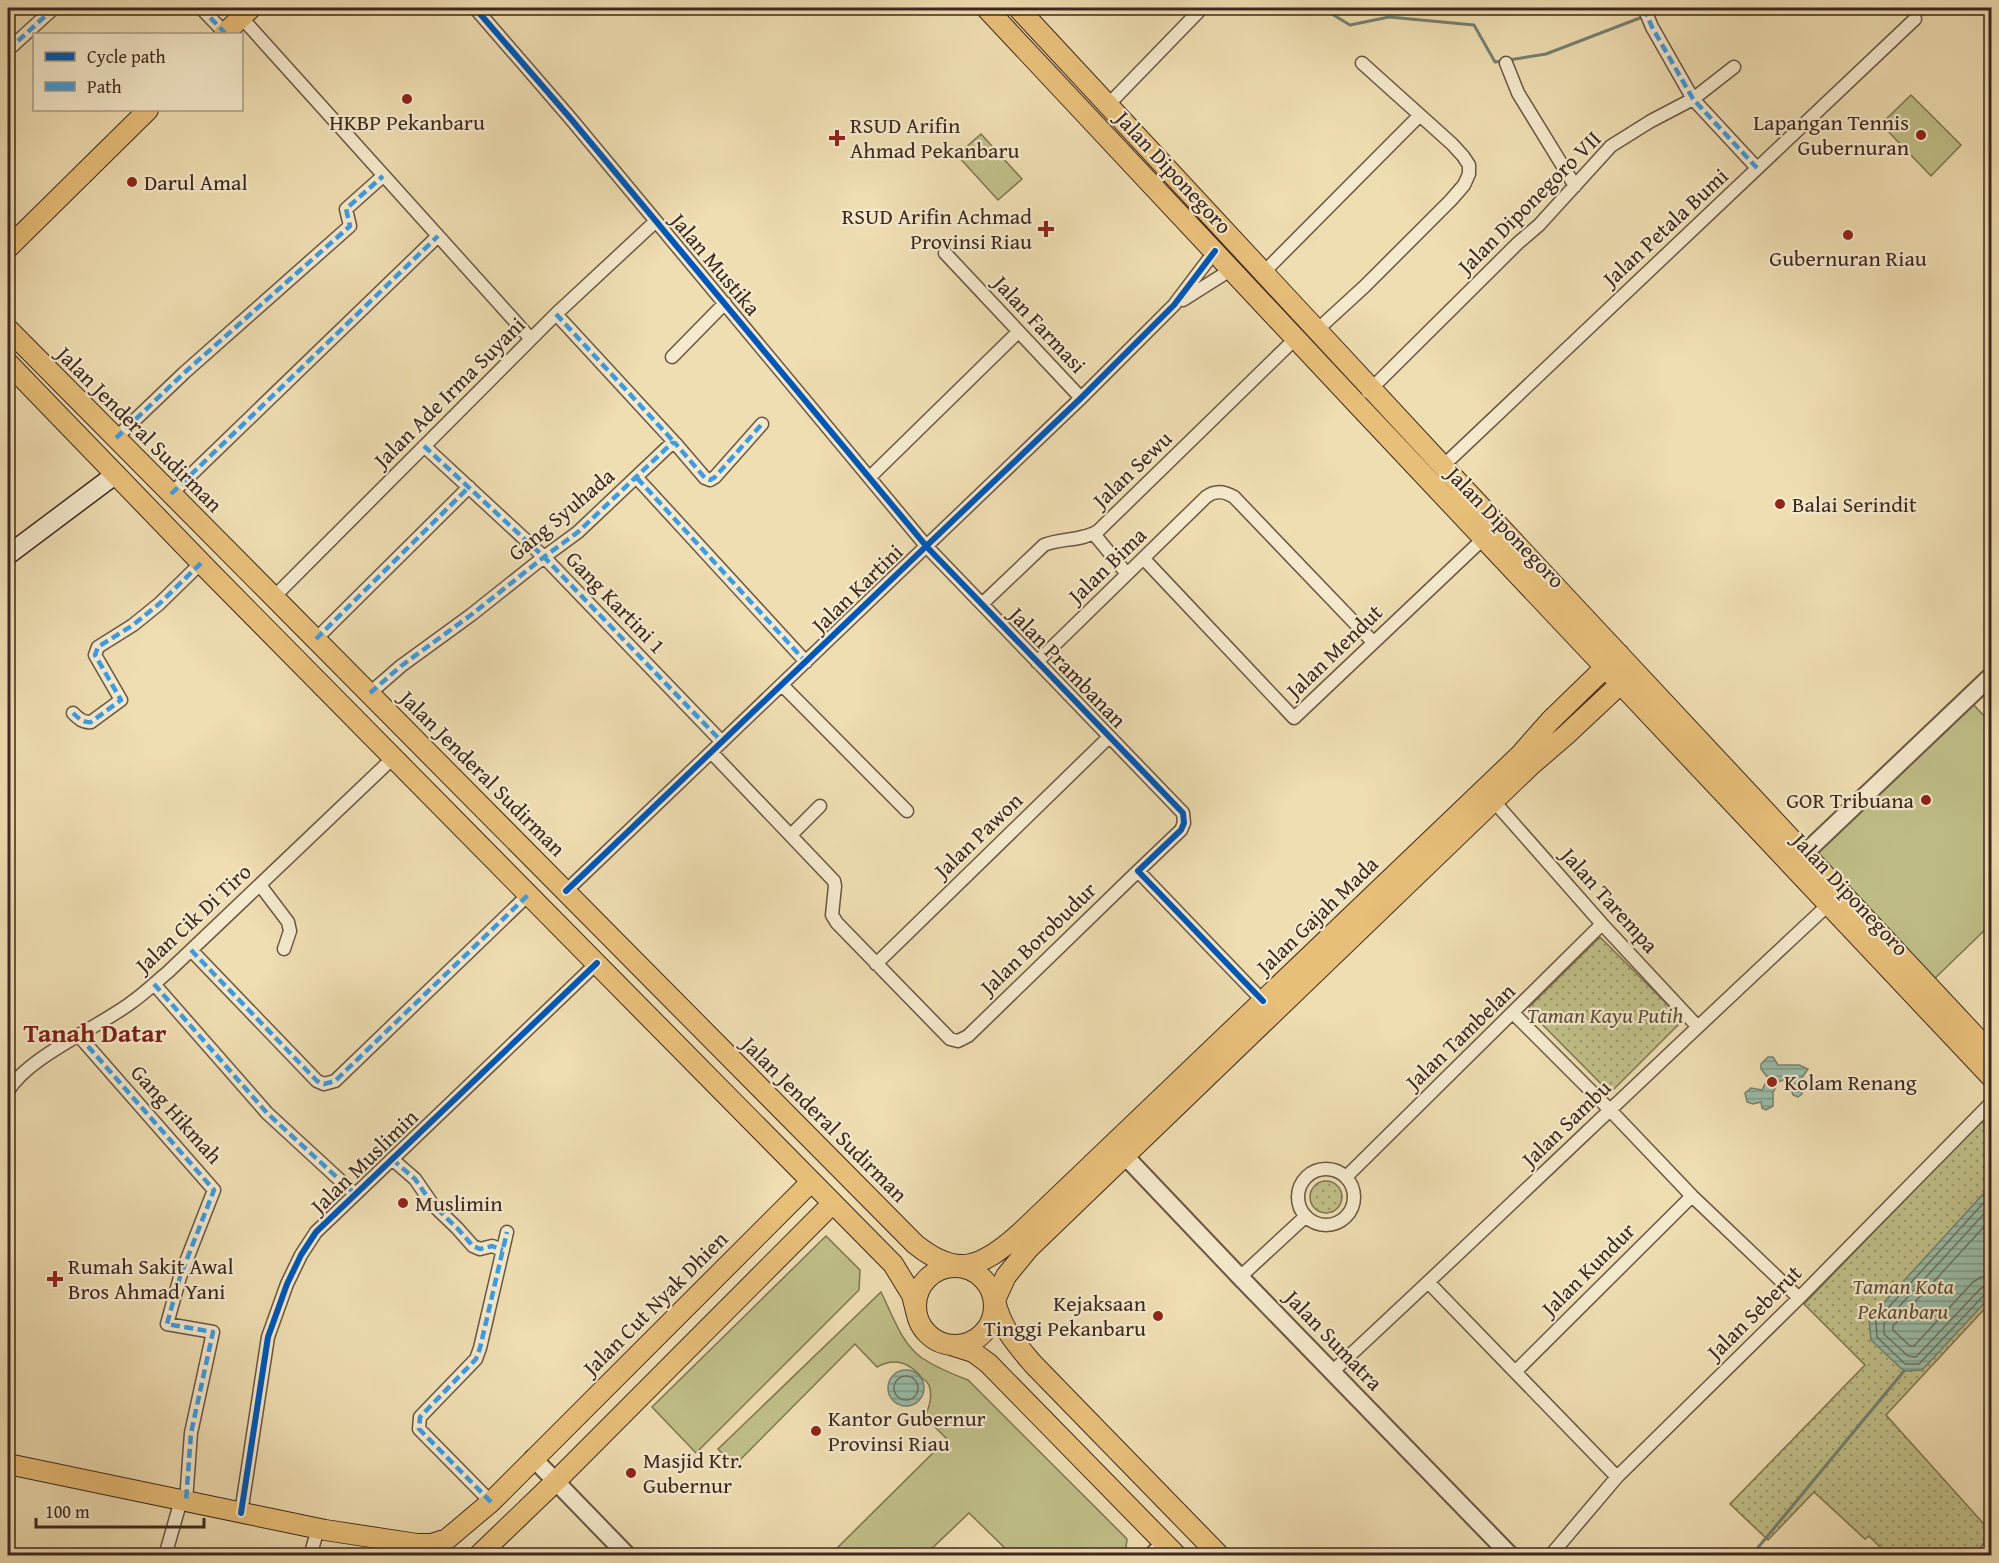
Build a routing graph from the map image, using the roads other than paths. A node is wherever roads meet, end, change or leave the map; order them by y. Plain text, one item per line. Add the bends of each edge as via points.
1 (54, 8) edge
2 (201, 8) edge
3 (475, 8) edge
4 (986, 8) edge
5 (1018, 8) edge
6 (1202, 8) edge
7 (1644, 8) edge
8 (246, 12) edge
9 (1915, 19) dead end
10 (223, 33) edge
11 (225, 33) edge
12 (8, 50) edge
13 (1362, 63) dead end
14 (1506, 63) dead end
15 (1734, 67) dead end
16 (1693, 99) junction
17 (1108, 105) junction
18 (147, 111) edge
19 (1420, 115) junction
20 (1757, 168) junction
21 (383, 176) junction
22 (1575, 186) junction
23 (656, 220) junction
24 (438, 236) junction
25 (8, 248) edge
26 (1215, 251) junction
27 (945, 253) dead end
28 (1232, 269) junction
29 (1264, 273) junction
30 (725, 303) junction
31 (1174, 305) junction
32 (556, 314) junction
33 (8, 329) edge
34 (1317, 330) junction
35 (1018, 332) junction
36 (1296, 338) junction
37 (531, 339) junction
38 (672, 357) dead end
39 (8, 363) edge
40 (1371, 389) junction
41 (1081, 398) junction
42 (1356, 403) junction
43 (762, 424) dead end
44 (116, 438) junction
45 (675, 443) junction
46 (424, 446) junction
47 (1443, 466) junction
48 (116, 474) junction
49 (870, 477) junction
50 (637, 478) junction
51 (469, 487) junction
52 (171, 494) junction
53 (1094, 534) junction
54 (1483, 539) junction
55 (927, 547) junction
56 (8, 555) edge
57 (544, 557) junction
58 (1144, 559) junction
59 (201, 562) junction
60 (1127, 574) junction
61 (254, 577) junction
62 (234, 596) junction
63 (274, 597) junction
64 (982, 604) junction
65 (316, 639) junction
66 (1374, 642) junction
67 (1612, 661) junction
68 (806, 662) junction
69 (1037, 662) junction
70 (1992, 675) edge
71 (1628, 677) junction
72 (782, 685) junction
73 (370, 693) junction
74 (73, 713) dead end
75 (1109, 737) junction
76 (722, 742) junction
77 (711, 752) junction
78 (394, 758) junction
79 (1488, 796) junction
80 (820, 806) dead end
81 (907, 811) dead end
82 (1183, 813) joint
83 (791, 835) junction
84 (1805, 853) junction
85 (1138, 871) junction
86 (260, 885) junction
87 (566, 891) junction
88 (529, 894) junction
89 (1828, 905) junction
90 (1602, 924) junction
91 (284, 949) dead end
92 (191, 950) junction
93 (1894, 962) junction
94 (597, 963) junction
95 (876, 964) junction
96 (154, 984) junction
97 (1269, 1007) junction
98 (1514, 1013) junction
99 (693, 1018) junction
100 (1697, 1026) junction
101 (79, 1036) junction
102 (671, 1040) junction
103 (1992, 1054) edge
104 (1992, 1078) edge
105 (8, 1091) edge
106 (1992, 1102) edge
107 (1164, 1108) junction
108 (1610, 1110) junction
109 (1125, 1156) junction
110 (392, 1159) junction
111 (1346, 1177) junction
112 (811, 1182) junction
113 (355, 1194) junction
114 (1692, 1196) junction
115 (833, 1203) junction
116 (784, 1209) junction
117 (1306, 1216) junction
118 (805, 1231) junction
119 (507, 1232) dead end
120 (503, 1250) junction
121 (957, 1266) junction
122 (1240, 1277) junction
123 (1428, 1282) junction
124 (1799, 1298) junction
125 (995, 1300) junction
126 (917, 1315) junction
127 (951, 1345) junction
128 (1332, 1371) junction
129 (1515, 1372) junction
130 (533, 1458) junction
131 (8, 1464) edge
132 (1617, 1477) junction
133 (555, 1481) junction
134 (183, 1501) junction
135 (490, 1502) junction
136 (242, 1513) junction
137 (318, 1529) junction
138 (382, 1539) junction
139 (1165, 1551) edge
140 (165, 1556) edge
141 (310, 1556) edge
142 (412, 1556) edge
143 (478, 1556) edge
144 (628, 1556) edge
145 (1220, 1556) edge
146 (1511, 1556) edge
147 (1550, 1556) edge

1 - 12 street
2 - 10 street
3 - 23 street, Jalan Mustika
4 - 26 main road, Jalan Diponegoro
5 - 17 main road, Jalan Diponegoro
6 - 17 street
7 - 16 street
8 - 11 main road
8 - 21 street
9 - 20 street, Jalan Petala Bumi
13 - 19 street
14 - 22 street via 1518,93
15 - 16 street, Jalan Diponegoro VII
16 - 20 street
16 - 22 street, Jalan Diponegoro VII via 1611,146
17 - 29 main road, Jalan Diponegoro
18 - 25 main road
19 - 29 street
19 - 34 street via 1463,156 1469,174 1464,185
20 - 47 street, Jalan Petala Bumi
21 - 24 street
21 - 44 street via 346,209 350,226
22 - 40 street, Jalan Diponegoro VII
23 - 30 street, Jalan Mustika
23 - 32 street, Jalan Ade Irma Suyani
24 - 37 street
24 - 52 street
26 - 28 main road, Jalan Diponegoro
26 - 31 street, Jalan Kartini
27 - 35 street, Jalan Farmasi
28 - 31 street, Jalan Kartini
28 - 36 main road, Jalan Diponegoro
29 - 34 main road, Jalan Diponegoro
30 - 38 street
30 - 49 street, Jalan Mustika
31 - 41 street, Jalan Kartini
32 - 37 street, Jalan Ade Irma Suyani
32 - 45 street
33 - 44 main road, Jalan Jenderal Sudirman
34 - 40 main road, Jalan Diponegoro
35 - 41 street, Jalan Farmasi
35 - 49 street
36 - 42 main road, Jalan Diponegoro
36 - 53 street, Jalan Sewu
37 - 46 street, Jalan Ade Irma Suyani
39 - 48 main road
40 - 42 street, Jalan Diponegoro VII
40 - 47 main road, Jalan Diponegoro
41 - 55 street, Jalan Kartini
42 - 54 main road, Jalan Diponegoro
43 - 45 street via 710,480
44 - 52 main road, Jalan Jenderal Sudirman
45 - 50 street, Gang Syuhada
46 - 51 street, Gang Kartini 1
46 - 63 street, Jalan Ade Irma Suyani
47 - 67 main road, Jalan Diponegoro
48 - 56 main road
48 - 59 main road
49 - 55 street, Jalan Mustika
50 - 57 street, Gang Syuhada via 579,532
50 - 68 street
51 - 57 street, Gang Kartini 1
51 - 65 street
52 - 61 main road, Jalan Jenderal Sudirman
53 - 60 street
53 - 64 street, Jalan Sewu via 1044,545
54 - 66 street, Jalan Mendut
54 - 67 main road, Jalan Diponegoro
55 - 64 street, Jalan Prambanan
55 - 68 street, Jalan Kartini
57 - 73 street, Gang Syuhada
57 - 76 street, Gang Kartini 1
58 - 60 street, Jalan Bima
58 - 66 street, Jalan Bima via 1206,497 1223,492 1234,497
58 - 66 street, Jalan Mendut via 1294,718
59 - 62 main road
59 - 74 street via 159,604 95,650 121,700 91,722
60 - 69 street, Jalan Bima
61 - 62 main road
61 - 63 main road, Jalan Jenderal Sudirman
62 - 78 main road
63 - 65 main road, Jalan Jenderal Sudirman
64 - 69 street, Jalan Prambanan
65 - 73 main road, Jalan Jenderal Sudirman
67 - 71 main road, Jalan Diponegoro
67 - 79 main road, Jalan Gajah Mada via 1550,721
68 - 72 street, Jalan Kartini
69 - 75 street, Jalan Prambanan
70 - 84 street
71 - 79 main road, Jalan Gajah Mada
71 - 84 main road, Jalan Diponegoro
71 - 89 main road, Jalan Diponegoro
72 - 76 street, Jalan Kartini
72 - 81 street
73 - 87 main road, Jalan Jenderal Sudirman
75 - 82 street, Jalan Prambanan
75 - 95 street, Jalan Pawon
76 - 77 street, Jalan Kartini
77 - 83 street
77 - 87 street, Jalan Kartini
78 - 86 street, Jalan Cik Di Tiro
78 - 88 main road
79 - 90 street, Jalan Tarempa
79 - 97 main road, Jalan Gajah Mada
80 - 83 street
82 - 85 street, Jalan Borobudur via 1181,830
83 - 95 street via 834,881 832,915
84 - 93 main road, Jalan Diponegoro
85 - 95 street, Jalan Borobudur via 968,1036 958,1041 950,1039
85 - 97 street
86 - 91 street via 288,922 290,931
86 - 92 street, Jalan Cik Di Tiro
87 - 99 main road, Jalan Jenderal Sudirman
88 - 92 street via 335,1081 324,1084
88 - 94 main road
89 - 93 main road, Jalan Diponegoro
89 - 100 street, Jalan Sambu
90 - 98 street, Jalan Tambelan
90 - 100 street, Jalan Tarempa
92 - 96 street, Jalan Cik Di Tiro
93 - 103 main road, Jalan Diponegoro
93 - 104 main road, Jalan Diponegoro
94 - 102 main road
94 - 110 street, Jalan Muslimin
96 - 101 street, Jalan Cik Di Tiro
96 - 113 street via 267,1113
97 - 107 main road, Jalan Gajah Mada
98 - 108 street
98 - 111 street, Jalan Tambelan
99 - 102 main road
99 - 121 main road, Jalan Jenderal Sudirman via 915,1244 941,1262
100 - 108 street, Jalan Sambu
101 - 105 street, Jalan Cik Di Tiro via 36,1062
101 - 134 street, Gang Hikmah via 214,1190 180,1277 167,1324 213,1332 191,1433
102 - 112 main road
106 - 124 street, Jalan Seberut
107 - 109 main road, Jalan Gajah Mada
107 - 121 main road, Jalan Gajah Mada via 1016,1237 984,1259
108 - 114 street
108 - 123 street, Jalan Sambu
109 - 122 street, Jalan Sumatra
109 - 125 main road, Jalan Gajah Mada via 1013,1266
110 - 113 street, Jalan Muslimin
110 - 120 street via 415,1179 433,1205 473,1246 480,1250 492,1246
111 - 117 street via 1353,1201 1345,1216 1338,1222 1321,1224
111 - 117 street via 1329,1169 1310,1174 1299,1189 1298,1198
112 - 115 main road
112 - 116 main road, Jalan Cut Nyak Dhien
113 - 136 street, Jalan Muslimin via 316,1232 301,1255 276,1313 265,1354
114 - 124 street
114 - 129 street, Jalan Kundur
115 - 118 main road
115 - 126 main road via 893,1264 912,1295
116 - 118 main road
116 - 130 main road, Jalan Cut Nyak Dhien
117 - 122 street
118 - 133 main road
119 - 120 street
120 - 135 street via 476,1359 420,1417 418,1426
121 - 125 main road via 982,1276
121 - 126 main road via 937,1270 928,1277 917,1294
122 - 128 street, Jalan Sumatra
123 - 128 street, Jalan Sambu
123 - 129 street
124 - 132 street, Jalan Seberut
125 - 127 main road via 995,1310 984,1333 973,1341
125 - 145 main road via 1006,1331 1033,1364
126 - 127 main road via 926,1332
127 - 139 main road via 973,1352 988,1363
128 - 146 street, Jalan Sumatra
129 - 132 street
130 - 133 street
130 - 135 main road, Jalan Cut Nyak Dhien
131 - 134 main road, Jalan Cut Nyak Dhien
132 - 147 street, Jalan Seberut
133 - 143 main road
133 - 144 street
134 - 136 main road, Jalan Cut Nyak Dhien
134 - 140 street
135 - 138 main road, Jalan Cut Nyak Dhien via 447,1539 432,1544
136 - 137 main road, Jalan Cut Nyak Dhien
137 - 138 main road, Jalan Cut Nyak Dhien
137 - 141 street
138 - 142 main road

